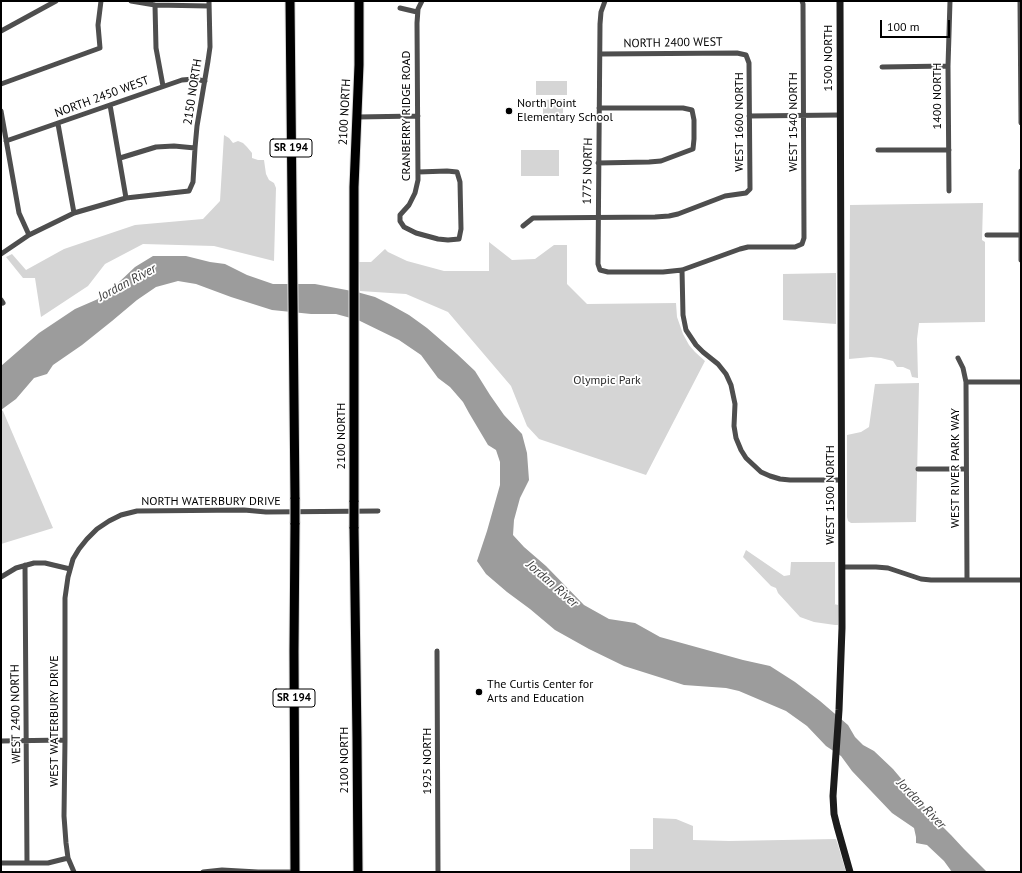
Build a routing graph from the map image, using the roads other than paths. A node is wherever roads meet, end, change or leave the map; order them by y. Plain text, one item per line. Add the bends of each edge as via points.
1 (56, 1) edge
2 (101, 1) edge
3 (131, 1) edge
4 (286, 1) edge
5 (290, 1) edge
6 (359, 1) edge
7 (422, 1) edge
8 (605, 1) edge
9 (802, 1) edge
10 (840, 1) edge
11 (950, 1) edge
12 (1020, 1) edge
13 (209, 4) edge
14 (155, 5) junction
15 (400, 8) dead end
16 (417, 12) junction
17 (1, 31) edge
18 (290, 36) junction
19 (600, 54) junction
20 (746, 55) joint
21 (948, 66) junction
22 (882, 67) dead end
23 (1021, 70) edge
24 (206, 81) junction
25 (1, 84) edge
26 (163, 86) junction
27 (110, 105) junction
28 (599, 108) junction
29 (1, 111) edge
30 (804, 115) junction
31 (840, 115) junction
32 (418, 116) junction
33 (749, 116) junction
34 (357, 117) junction
35 (1021, 123) edge
36 (58, 124) junction
37 (6, 141) junction
38 (195, 148) junction
39 (878, 150) dead end
40 (949, 150) junction
41 (120, 158) junction
42 (598, 163) junction
43 (1021, 171) edge
44 (418, 172) junction
45 (949, 191) dead end
46 (126, 198) junction
47 (74, 213) junction
48 (598, 218) junction
49 (523, 226) dead end
50 (29, 235) junction
51 (987, 235) dead end
52 (1021, 236) edge
53 (1, 254) edge
54 (1021, 260) edge
55 (682, 270) junction
56 (958, 358) dead end
57 (966, 382) junction
58 (1021, 382) edge
59 (918, 469) dead end
60 (966, 469) junction
61 (841, 480) junction
62 (378, 511) dead end
63 (25, 565) junction
64 (842, 566) junction
65 (70, 569) junction
66 (1, 577) edge
67 (967, 580) junction
68 (1021, 580) edge
69 (436, 651) dead end
70 (26, 740) junction
71 (66, 740) junction
72 (1, 741) edge
73 (68, 858) junction
74 (1, 863) edge
75 (27, 863) junction
76 (74, 872) edge
77 (203, 872) edge
78 (295, 872) edge
79 (358, 872) edge
80 (438, 872) edge
81 (850, 872) edge

1 - 17 street
2 - 25 street via 98,25 100,48
3 - 14 street
4 - 18 highway
5 - 18 highway, SR 194
6 - 34 highway, 2100 NORTH
7 - 16 street, CRANBERRY RIDGE ROAD
8 - 19 street, 1775 NORTH via 601,12
9 - 30 street, WEST 1540 NORTH
10 - 31 street, 1500 NORTH
11 - 21 street, 1400 NORTH
12 - 23 street
13 - 14 street
13 - 24 street, 2150 NORTH via 210,47
14 - 26 street via 156,48
15 - 16 street
16 - 32 street, CRANBERRY RIDGE ROAD
18 - 78 highway, SR 194, bridge via 295,499
19 - 20 street, NORTH 2400 WEST
19 - 28 street, 1775 NORTH
20 - 33 street, WEST 1600 NORTH via 749,63
21 - 22 street
21 - 40 street, 1400 NORTH
23 - 35 street
24 - 26 street, NORTH 2450 WEST via 188,79
24 - 38 street, 2150 NORTH
26 - 27 street, NORTH 2450 WEST
27 - 36 street, NORTH 2450 WEST
27 - 41 street
28 - 42 street, 1775 NORTH
28 - 42 street via 683,108 692,110 694,120 693,149 661,161
29 - 37 street
30 - 31 street
30 - 33 street
30 - 55 street, WEST 1540 NORTH via 802,244 795,247 748,247
31 - 61 street, WEST 1500 NORTH
32 - 34 street
32 - 44 street, CRANBERRY RIDGE ROAD
33 - 48 street, WEST 1600 NORTH via 750,189 746,193 721,197 669,216
34 - 79 highway, 2100 NORTH, bridge via 353,333
36 - 37 street, NORTH 2450 WEST
36 - 47 street
37 - 50 street via 19,213
38 - 41 street via 156,147
38 - 46 street, 2150 NORTH via 193,182 189,191
39 - 40 street
40 - 45 street, 1400 NORTH
41 - 46 street
42 - 48 street, 1775 NORTH
43 - 52 street
44 - 44 street, CRANBERRY RIDGE ROAD via 457,172 460,182 459,239 438,239 416,233 404,227 400,221 400,215 415,194
46 - 47 street
47 - 50 street
48 - 49 street via 533,218
48 - 55 street, 1775 NORTH via 600,270
50 - 53 street
51 - 52 street
52 - 54 street
55 - 61 street via 686,330 696,345 726,374 735,404 736,438 746,458 761,472 780,479
56 - 57 street, WEST RIVER PARK WAY
57 - 58 street
57 - 60 street, WEST RIVER PARK WAY
59 - 60 street
60 - 67 street, WEST RIVER PARK WAY
61 - 64 street, WEST 1500 NORTH
62 - 65 street, NORTH WATERBURY DRIVE via 142,510 121,515 92,534 79,549
63 - 65 street via 40,562
63 - 66 street
63 - 70 street, WEST 2400 NORTH
64 - 67 street via 876,566 931,580
64 - 81 street, WEST 1500 NORTH via 841,661 833,796 834,814
65 - 71 street, WEST WATERBURY DRIVE via 65,598
67 - 68 street
69 - 80 street, 1925 NORTH
70 - 71 street
70 - 72 street
70 - 75 street, WEST 2400 NORTH
71 - 73 street, WEST WATERBURY DRIVE via 64,816
73 - 75 street via 48,863
73 - 76 street, WEST WATERBURY DRIVE
74 - 75 street
77 - 78 street

